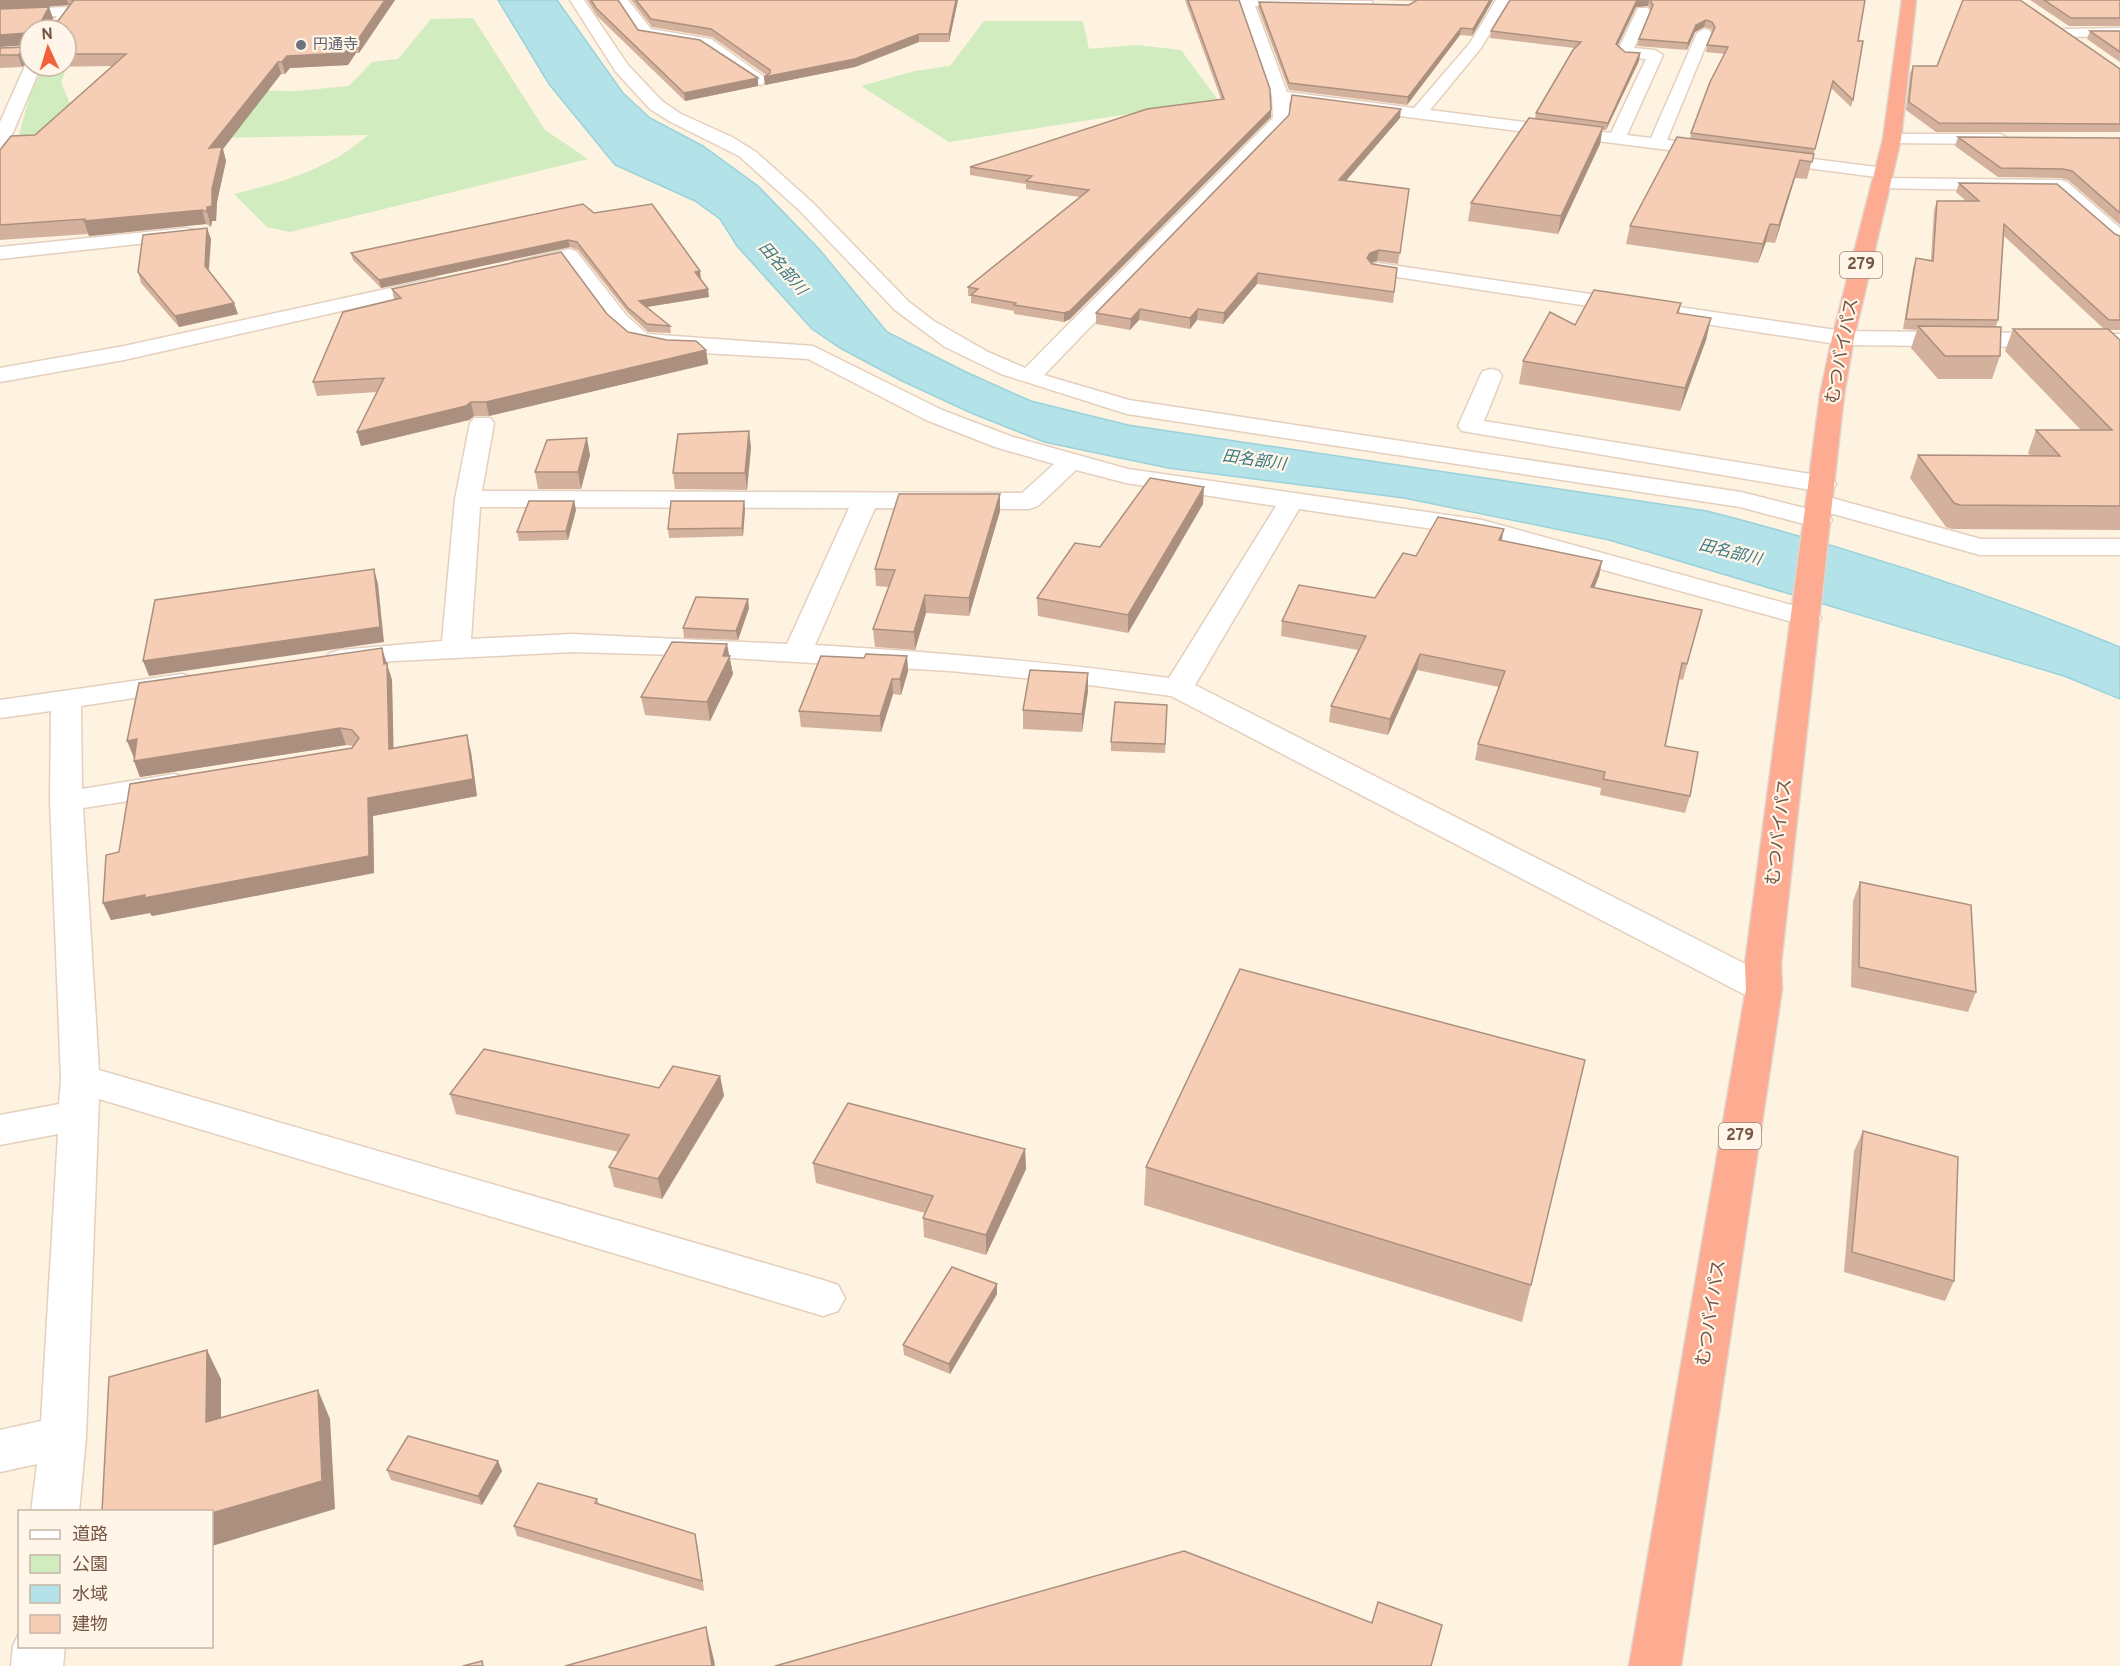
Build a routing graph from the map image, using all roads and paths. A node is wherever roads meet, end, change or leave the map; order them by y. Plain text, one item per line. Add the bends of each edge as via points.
1 (578, 0) edge
2 (621, 0) edge
3 (1246, 0) edge
4 (1503, 0) edge
5 (1909, 0) edge
6 (1385, 4) edge
7 (1643, 11) dead end
8 (0, 14) edge
9 (63, 18) edge
10 (2120, 32) edge
11 (1704, 33) edge
12 (2083, 46) edge
13 (28, 78) edge
14 (761, 80) edge
15 (1280, 96) junction
16 (1418, 114) junction
17 (1617, 138) junction
18 (1892, 139) junction
19 (2017, 139) edge
20 (1657, 143) junction
21 (0, 151) edge
22 (1882, 178) junction
23 (206, 232) edge
24 (2120, 238) edge
25 (0, 253) edge
26 (1378, 268) edge
27 (500, 270) edge
28 (453, 280) edge
29 (1843, 338) junction
30 (2120, 340) edge
31 (0, 375) edge
32 (1030, 376) junction
33 (1491, 376) dead end
34 (482, 423) edge
35 (1070, 462) junction
36 (867, 499) junction
37 (468, 500) junction
38 (1292, 500) junction
39 (1820, 509) junction
40 (2120, 547) edge
41 (1807, 611) junction
42 (456, 649) junction
43 (797, 653) junction
44 (308, 664) edge
45 (207, 679) edge
46 (1178, 688) junction
47 (66, 698) junction
48 (0, 709) edge
49 (206, 778) edge
50 (66, 801) junction
51 (1764, 989) junction
52 (80, 1097) junction
53 (0, 1130) edge
54 (823, 1298) dead end
55 (63, 1437) junction
56 (0, 1451) edge
57 (55, 1510) edge
58 (39, 1648) edge
59 (37, 1666) edge
60 (1655, 1666) edge

1 - 32 street via 625,75 657,106 697,130 737,146 784,185 903,306 938,333 975,357
2 - 14 street via 646,33 706,42
3 - 6 street
3 - 15 street
4 - 16 street via 1476,45
5 - 18 highway, むつバイパス / 279
7 - 17 street via 1625,52 1656,55
8 - 9 street via 68,11
10 - 12 street via 2060,29
11 - 20 street
13 - 21 street via 0,142
15 - 16 street
15 - 32 street via 1281,119
16 - 17 street
17 - 20 street
18 - 19 street
18 - 22 highway, むつバイパス / 279
20 - 22 street
22 - 24 street via 2060,186
22 - 29 highway, むつバイパス / 279
23 - 25 street
26 - 29 street
27 - 35 street via 568,255 619,321 640,339 813,353 934,415
28 - 31 street via 124,353
29 - 30 street
29 - 39 highway, むつバイパス / 279 via 1832,395
32 - 39 street via 1127,407
33 - 39 street via 1470,426
34 - 37 street
35 - 36 street via 1029,501
35 - 38 street via 1126,476
36 - 37 street
36 - 43 street
37 - 42 street
38 - 41 street via 1482,528
38 - 46 street
39 - 40 street via 1980,547
39 - 41 highway, むつバイパス / 279
41 - 51 highway, むつバイパス / 279 via 1763,964
42 - 43 street via 572,643
42 - 44 street via 394,652
43 - 46 street via 950,662
45 - 47 street
46 - 51 street
47 - 48 street
47 - 50 street
49 - 50 street
50 - 52 street
51 - 60 highway, むつバイパス / 279
52 - 53 street
52 - 54 street
52 - 55 street
55 - 56 street
55 - 57 street
58 - 59 street

